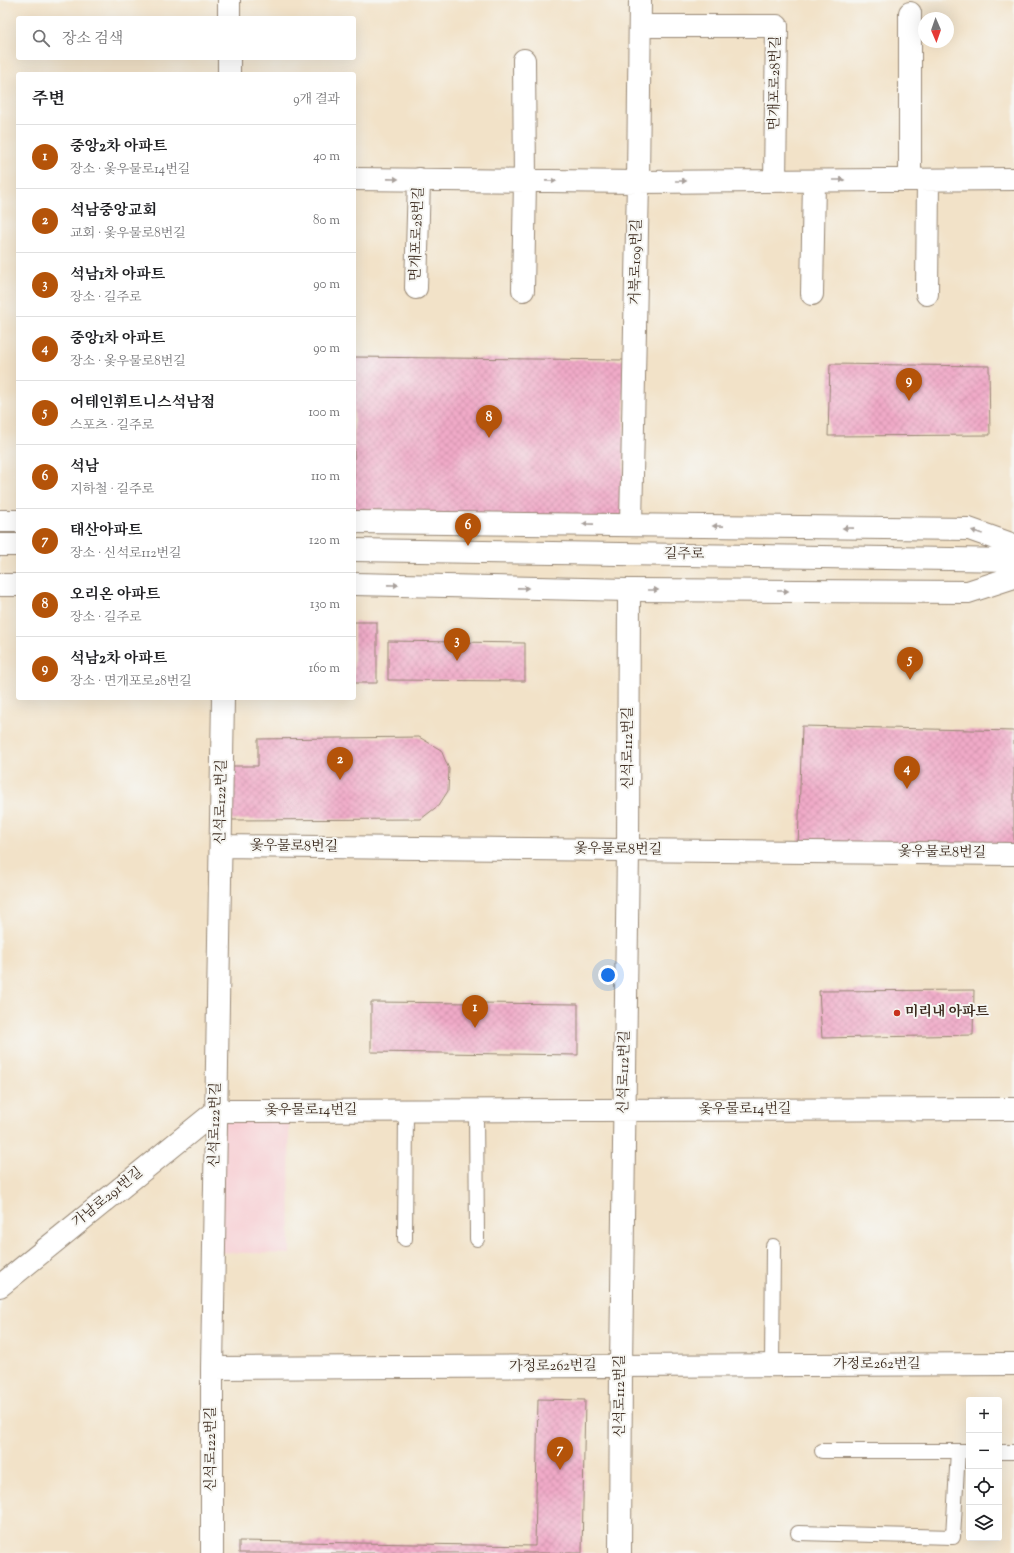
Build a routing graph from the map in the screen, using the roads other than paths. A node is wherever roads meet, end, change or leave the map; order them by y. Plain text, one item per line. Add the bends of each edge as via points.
1 (229, 0) edge
2 (640, 0) edge
3 (910, 13) dead end
4 (229, 16) edge
5 (640, 26) junction
6 (229, 60) edge
7 (524, 60) dead end
8 (229, 72) edge
9 (356, 179) edge
10 (419, 179) junction
11 (1014, 179) edge
12 (919, 180) junction
13 (525, 181) junction
14 (775, 181) junction
15 (814, 181) junction
16 (638, 182) junction
17 (416, 288) dead end
18 (524, 290) dead end
19 (812, 294) dead end
20 (927, 294) dead end
21 (0, 521) edge
22 (16, 521) edge
23 (356, 522) edge
24 (631, 524) junction
25 (0, 545) edge
26 (16, 545) edge
27 (1014, 545) edge
28 (356, 550) edge
29 (1014, 560) edge
30 (1014, 577) edge
31 (356, 584) edge
32 (0, 585) edge
33 (16, 585) edge
34 (629, 590) junction
35 (223, 700) edge
36 (221, 846) junction
37 (628, 850) junction
38 (1014, 854) edge
39 (1014, 1109) edge
40 (406, 1110) junction
41 (476, 1110) junction
42 (624, 1110) junction
43 (216, 1111) junction
44 (405, 1239) dead end
45 (477, 1239) dead end
46 (772, 1246) dead end
47 (0, 1286) edge
48 (1014, 1364) edge
49 (772, 1365) junction
50 (621, 1366) junction
51 (212, 1368) junction
52 (822, 1451) dead end
53 (963, 1451) edge
54 (1002, 1452) edge
55 (1014, 1452) edge
56 (798, 1533) dead end
57 (212, 1553) edge
58 (620, 1553) edge

1 - 4 street
2 - 5 street, 거북로109번길
3 - 12 street
5 - 14 street, 면개포로28번길 via 777,26
5 - 16 street, 거북로109번길
6 - 8 street
7 - 13 street
9 -> 10 street, 면개포로28번길
10 - 13 street, 면개포로28번길
10 - 17 street, 면개포로28번길
11 - 12 street, 면개포로28번길
15 -> 12 street, 면개포로28번길
12 - 20 street
13 -> 16 street, 면개포로28번길
13 - 18 street
14 - 15 street, 면개포로28번길
16 -> 14 street, 면개포로28번길
15 - 19 street
16 - 24 street, 거북로109번길
21 - 22 street
24 -> 23 street
27 -> 24 street via 969,529
25 - 26 street
28 - 29 street, 길주로
34 -> 30 street via 968,592
31 -> 34 street
32 - 33 street
34 - 37 street, 신석로112번길
35 - 36 street, 신석로122번길
36 - 37 street, 옻우물로8번길
36 - 43 street, 신석로122번길
37 - 38 street, 옻우물로8번길
37 - 42 street, 신석로112번길
39 - 42 street, 옻우물로14번길
40 - 41 street, 옻우물로14번길
40 - 43 street, 옻우물로14번길
40 - 44 lane
41 - 42 street, 옻우물로14번길
41 - 45 lane
42 - 50 street, 신석로112번길
43 - 47 street, 가남로291번길
43 - 51 street, 신석로122번길
46 - 49 lane
48 - 49 street, 가정로262번길
49 - 50 street, 가정로262번길
50 - 51 street, 가정로262번길
50 - 58 street, 신석로112번길
51 - 57 street, 신석로122번길
52 - 53 lane
53 - 56 lane via 953,1537
54 - 55 lane

